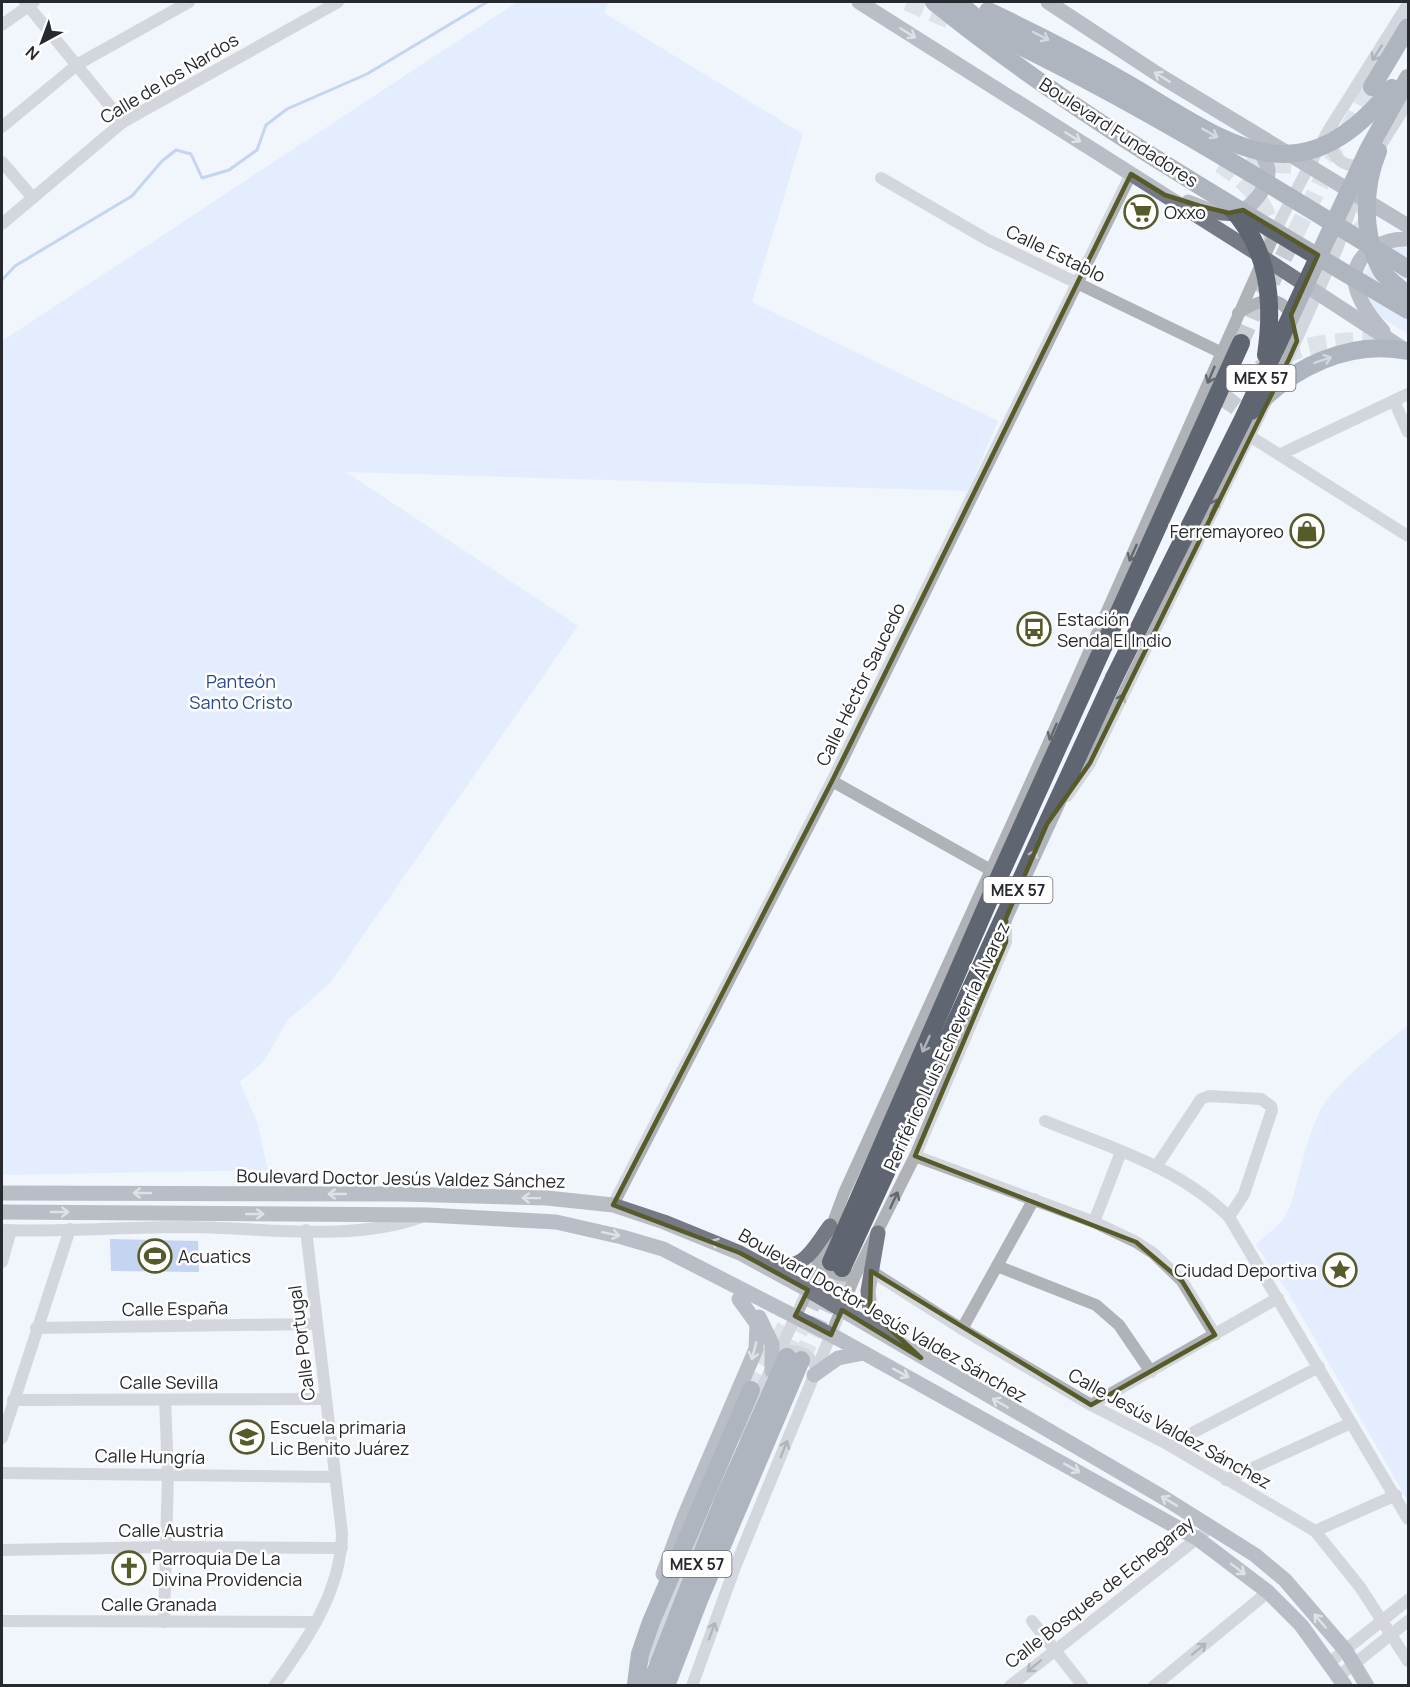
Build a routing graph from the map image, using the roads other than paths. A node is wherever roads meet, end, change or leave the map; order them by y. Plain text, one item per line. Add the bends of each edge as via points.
1 (189, 2) edge
2 (338, 2) edge
3 (859, 2) edge
4 (927, 2) edge
5 (934, 2) edge
6 (958, 2) tunnel mouth
7 (966, 2) edge
8 (1048, 2) edge
9 (29, 3) edge
10 (1408, 4) edge
11 (2, 25) edge
12 (1408, 27) edge
13 (78, 64) junction
14 (1408, 69) edge
15 (1408, 78) edge
16 (1372, 87) tunnel mouth
17 (1408, 92) edge
18 (1408, 102) edge
19 (1230, 120) junction
20 (123, 122) junction
21 (2, 127) edge
22 (1328, 131) junction
23 (1374, 157) junction
24 (2, 162) edge
25 (1309, 167) junction
26 (1131, 174) junction
27 (881, 178) dead end
28 (1356, 193) junction
29 (1165, 195) junction
30 (33, 198) junction
31 (1407, 223) edge
32 (2, 224) edge
33 (1408, 239) edge
34 (1264, 258) junction
35 (1408, 269) edge
36 (1076, 282) junction
37 (1317, 292) junction
38 (1408, 296) edge
39 (1408, 310) edge
40 (1237, 313) junction
41 (1297, 341) junction
42 (1240, 344) tunnel mouth
43 (1403, 349) edge
44 (1220, 352) junction
45 (1262, 377) junction
46 (1408, 394) edge
47 (1394, 401) junction
48 (1224, 409) tunnel mouth
49 (1246, 427) junction
50 (1408, 432) edge
51 (1281, 454) junction
52 (1156, 533) junction
53 (1408, 536) edge
54 (832, 781) junction
55 (1047, 824) junction
56 (995, 873) junction
57 (1006, 918) junction
58 (1045, 1121) dead end
59 (1121, 1152) junction
60 (915, 1156) junction
61 (1156, 1167) junction
62 (2, 1193) edge
63 (1034, 1199) junction
64 (613, 1205) junction
65 (2, 1212) edge
66 (428, 1215) junction
67 (1229, 1217) junction
68 (1094, 1222) junction
69 (70, 1229) junction
70 (837, 1229) junction
71 (6, 1230) edge
72 (306, 1230) junction
73 (878, 1233) junction
74 (2, 1262) edge
75 (759, 1263) junction
76 (834, 1264) junction
77 (997, 1266) junction
78 (700, 1268) junction
79 (871, 1271) junction
80 (808, 1290) junction
81 (1278, 1298) junction
82 (739, 1299) junction
83 (842, 1310) junction
84 (795, 1316) junction
85 (315, 1324) junction
86 (36, 1328) junction
87 (962, 1329) junction
88 (831, 1335) junction
89 (1215, 1335) junction
90 (865, 1353) junction
91 (921, 1358) junction
92 (799, 1363) junction
93 (1319, 1367) junction
94 (771, 1371) junction
95 (1151, 1372) junction
96 (751, 1390) tunnel mouth
97 (325, 1399) junction
98 (14, 1400) junction
99 (165, 1400) junction
100 (1091, 1405) junction
101 (1351, 1423) junction
102 (2, 1438) edge
103 (1169, 1445) junction
104 (2, 1473) edge
105 (168, 1473) junction
106 (334, 1477) junction
107 (1226, 1480) junction
108 (1396, 1495) junction
109 (742, 1499) junction
110 (1408, 1519) edge
111 (1211, 1526) junction
112 (1315, 1531) junction
113 (1198, 1539) junction
114 (167, 1547) junction
115 (342, 1548) junction
116 (2, 1550) edge
117 (687, 1565) joint
118 (1268, 1592) junction
119 (1408, 1600) edge
120 (2, 1621) edge
121 (1032, 1621) dead end
122 (1408, 1621) edge
123 (164, 1622) junction
124 (316, 1622) junction
125 (1383, 1622) junction
126 (1390, 1634) junction
127 (642, 1649) junction
128 (1055, 1649) junction
129 (1346, 1651) junction
130 (1408, 1661) edge
131 (1330, 1662) junction
132 (1355, 1665) junction
133 (1342, 1681) edge
134 (648, 1683) edge
135 (274, 1686) edge
136 (677, 1686) edge
137 (692, 1686) edge
138 (1010, 1686) edge
139 (1083, 1686) edge
140 (1154, 1686) edge
141 (1367, 1686) edge

1 - 13 street
2 - 20 street, Calle de los Nardos
3 -> 26 main road
4 - 35 highway, Boulevard Fundadores, bridge via 1092,81
5 - 39 highway, Boulevard Fundadores, bridge via 1105,127
6 - 45 highway, bridge via 1080,102 1193,177 1235,213 1248,230 1265,269 1271,312
7 -> 14 highway, bridge via 1086,60 1224,141 1259,152 1301,152 1341,138 1369,115
19 -> 8 main road
9 - 11 street
9 - 13 street
10 -> 22 street
12 - 16 highway
13 - 20 street
13 - 21 street
15 - 45 highway, Periférico Luis Echeverría Álvarez / MEX 57, bridge via 1368,150
17 - 38 highway, bridge via 1375,158 1367,211 1370,238 1382,272
18 - 23 street
19 - 25 main road
19 - 29 main road via 1257,145 1266,162 1268,173 1255,201 1245,210 1229,213
20 - 30 street, Calle de los Nardos
22 - 23 street via 1334,155 1342,163 1358,166
22 - 25 street
23 - 28 street
24 - 30 street
25 - 28 main road
25 - 34 street
26 - 29 main road
26 - 36 street, Calle Héctor Saucedo
27 - 36 street, Calle Establo via 988,240
28 - 31 main road
28 - 37 street
29 - 34 main road
30 - 32 street, Calle de los Nardos
33 - 43 main road via 1379,243 1361,261 1355,278 1373,321
34 - 37 main road
34 - 40 street
36 - 44 street, Calle Establo
36 - 54 street, Calle Héctor Saucedo
37 - 41 street
37 - 43 main road
40 - 41 street via 1259,300 1280,304 1295,325
40 - 44 street
41 - 49 street
42 - 52 highway, Periférico Luis Echeverría Álvarez / MEX 57
49 -> 43 highway, bridge via 1292,375 1315,362 1365,349
44 -> 56 street
45 - 49 highway, Periférico Luis Echeverría Álvarez / MEX 57, bridge
46 - 47 street
47 - 50 street
47 - 51 street
48 - 52 highway via 1185,495
49 - 51 street
49 - 55 highway, Periférico Luis Echeverría Álvarez / MEX 57, bridge via 1114,678
55 -> 49 street via 1090,763
51 - 53 street
52 - 56 highway, Periférico Luis Echeverría Álvarez / MEX 57
54 - 56 street
54 - 64 street, Calle Héctor Saucedo
57 -> 55 highway, Periférico Luis Echeverría Álvarez / MEX 57
56 -> 70 highway, Periférico Luis Echeverría Álvarez / MEX 57
57 - 60 street via 1006,942
57 - 76 highway, Periférico Luis Echeverría Álvarez / MEX 57
58 - 59 street
59 - 61 street
59 - 68 street
60 - 63 street
73 -> 60 street
61 - 67 street via 1202,1192
61 - 67 street via 1201,1099 1209,1096 1266,1101 1272,1110 1244,1194
64 -> 62 main road, Boulevard Doctor Jesús Valdez Sánchez via 547,1198 402,1194
63 - 68 street
63 - 77 street
75 -> 64 main road, Boulevard Doctor Jesús Valdez Sánchez
65 -> 66 main road, Boulevard Doctor Jesús Valdez Sánchez
66 - 72 street via 376,1229
66 -> 78 main road, Boulevard Doctor Jesús Valdez Sánchez via 556,1222 663,1249
67 - 81 street
68 - 89 street via 1136,1242 1168,1266 1182,1281
69 - 71 street
69 - 72 street
69 - 86 street
70 - 75 main road via 799,1265
70 - 76 highway, Periférico Luis Echeverría Álvarez / MEX 57
71 - 74 street
72 - 85 street, Calle Portugal
73 - 76 street
73 - 79 main road
75 - 80 main road, Boulevard Doctor Jesús Valdez Sánchez
76 - 80 street
76 - 83 street
77 - 87 street
77 - 95 street via 1096,1305 1119,1325
78 - 82 main road
78 - 84 main road, Boulevard Doctor Jesús Valdez Sánchez
79 - 87 street, Calle Jesús Valdez Sánchez
79 - 91 main road via 870,1310
80 - 83 main road, Boulevard Doctor Jesús Valdez Sánchez
80 - 84 street
81 - 89 street
81 - 93 street
82 - 94 main road via 763,1320 772,1344
82 -> 127 main road via 757,1324 756,1349 648,1609 640,1640
83 - 88 street
83 - 91 main road, Boulevard Doctor Jesús Valdez Sánchez
84 - 88 main road, Boulevard Doctor Jesús Valdez Sánchez
84 - 92 street
85 - 86 street, Calle España
85 - 97 street, Calle Portugal
86 - 98 street
87 - 100 street, Calle Jesús Valdez Sánchez
88 - 90 main road, Boulevard Doctor Jesús Valdez Sánchez
88 - 92 street
89 - 95 street
90 - 92 main road
90 -> 113 main road, Boulevard Doctor Jesús Valdez Sánchez
111 -> 91 main road, Boulevard Doctor Jesús Valdez Sánchez
92 - 94 street
92 - 109 highway, MEX 57
92 - 134 highway, MEX 57 via 733,1477
137 -> 92 street via 735,1567
93 - 101 street
93 - 103 street
94 - 117 street via 723,1474
95 - 100 street
96 - 127 highway
97 - 99 street, Calle Sevilla
97 - 106 street, Calle Portugal
98 - 99 street, Calle Sevilla
98 - 102 street
99 - 105 street
100 - 103 street, Calle Jesús Valdez Sánchez
101 - 107 street
101 - 108 street
103 - 107 street, Calle Jesús Valdez Sánchez
104 - 105 street, Calle Hungría
105 - 106 street, Calle Hungría
105 - 114 street
106 - 115 street, Calle Portugal
107 - 112 street, Calle Jesús Valdez Sánchez
108 - 110 street
108 - 112 street
109 - 134 highway, MEX 57 via 682,1640
109 - 136 highway via 738,1531
111 - 113 street, Calle Bosques de Echegaray
129 -> 111 main road, Boulevard Doctor Jesús Valdez Sánchez via 1285,1580 1256,1555
112 - 125 street, Calle Jesús Valdez Sánchez
113 -> 118 main road, Boulevard Doctor Jesús Valdez Sánchez
113 - 128 street, Calle Bosques de Echegaray
114 - 115 street, Calle Austria
114 - 116 street, Calle Austria
114 - 123 street
115 - 124 street, Calle Portugal via 337,1577
117 - 134 highway
118 - 131 main road, Boulevard Doctor Jesús Valdez Sánchez
140 -> 118 street
119 - 125 street
120 - 123 street, Calle Granada
121 - 128 street
122 - 126 street
123 - 124 street, Calle Granada
124 - 135 street, Calle Portugal
125 - 126 street, Calle Jesús Valdez Sánchez
125 - 129 street
126 - 130 street, Calle Jesús Valdez Sánchez
126 - 132 street
127 - 134 highway
128 -> 138 street, Calle Bosques de Echegaray
128 - 139 street
129 - 131 street
129 - 132 main road, Boulevard Doctor Jesús Valdez Sánchez
131 - 133 main road, Boulevard Doctor Jesús Valdez Sánchez
132 - 133 street
132 - 141 main road, Boulevard Doctor Jesús Valdez Sánchez

